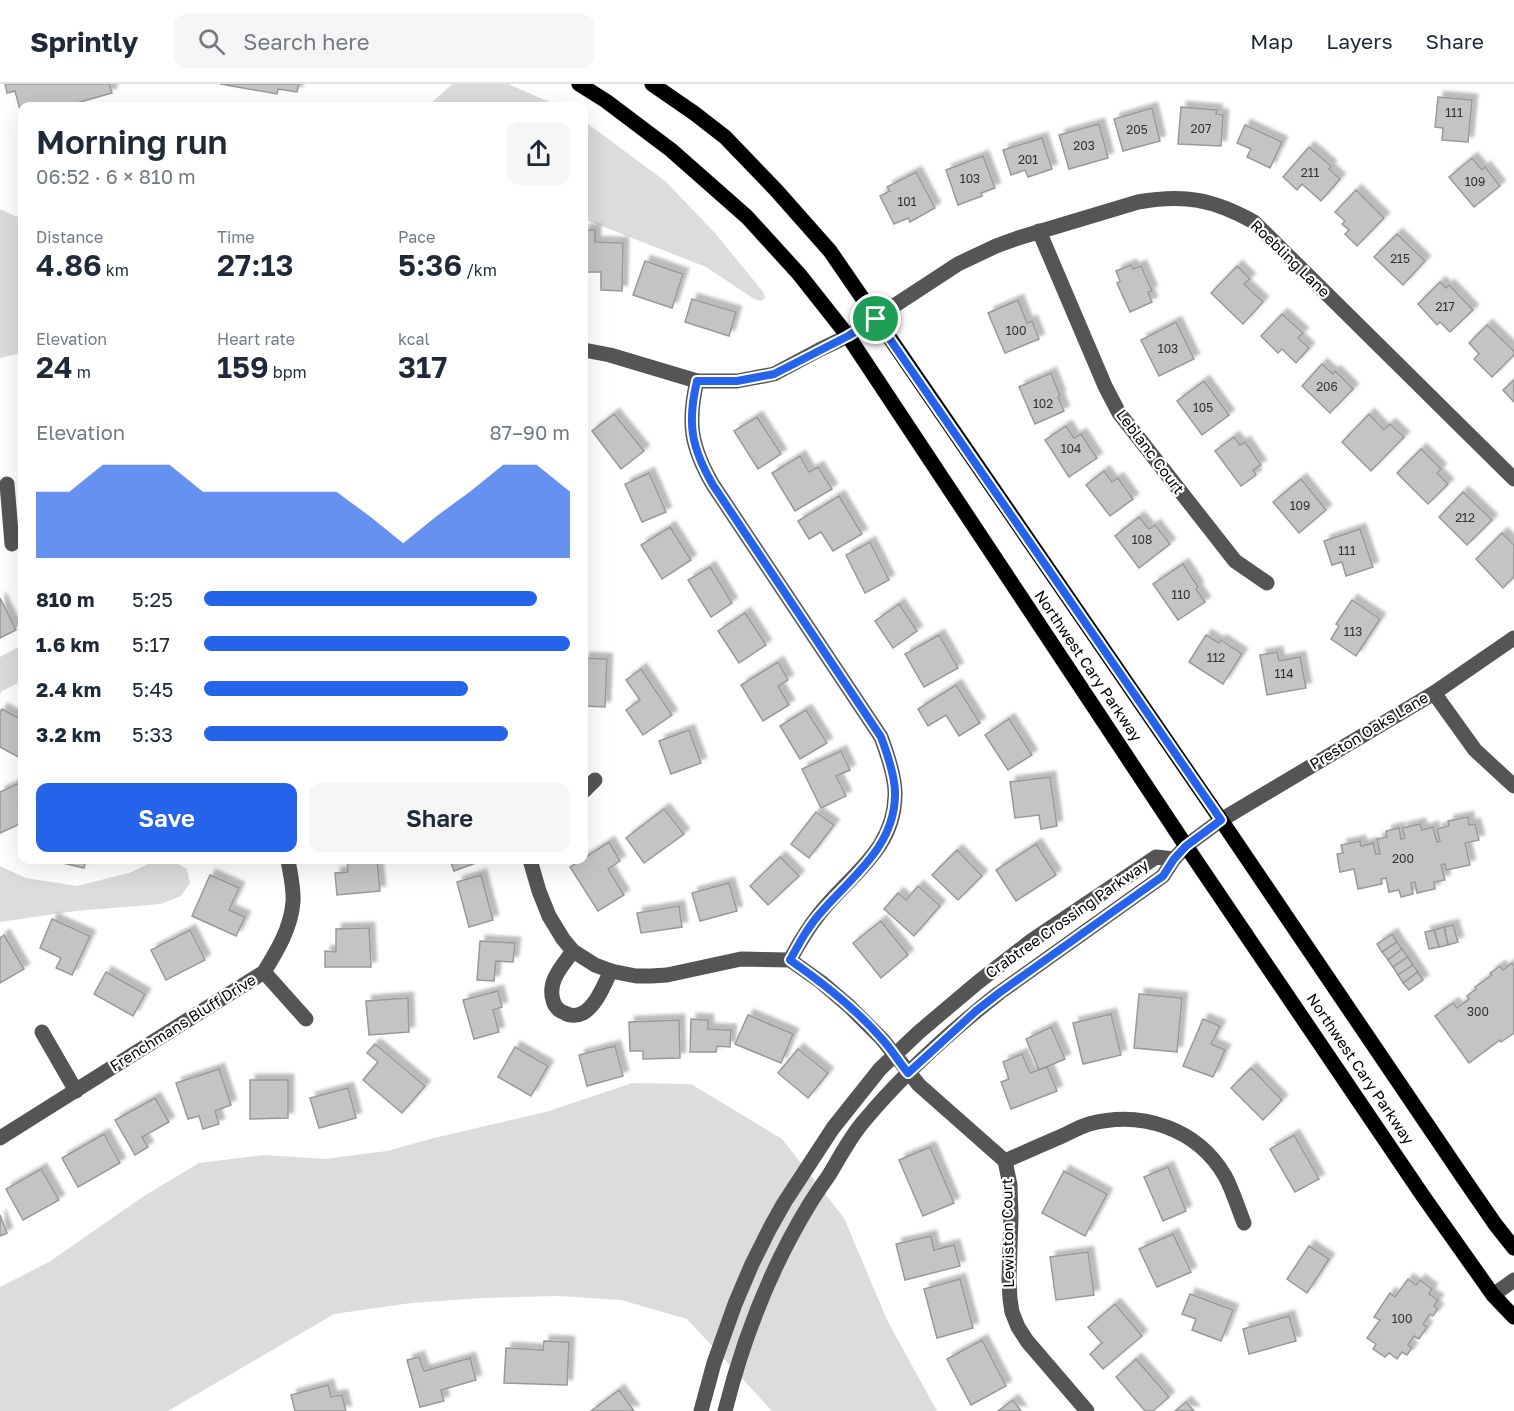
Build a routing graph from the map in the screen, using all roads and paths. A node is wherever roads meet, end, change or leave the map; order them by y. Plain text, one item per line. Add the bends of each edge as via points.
1 (579, 84) edge
2 (652, 84) edge
3 (1038, 231) junction
4 (876, 319) junction
5 (848, 336) junction
6 (588, 351) edge
7 (697, 381) junction
8 (1514, 478) edge
9 (7, 484) dead end
10 (12, 545) edge
11 (1267, 583) dead end
12 (1514, 638) edge
13 (1434, 693) junction
14 (595, 780) dead end
15 (1514, 786) edge
16 (588, 787) edge
17 (1221, 820) junction
18 (1186, 846) junction
19 (1174, 859) junction
20 (289, 864) edge
21 (531, 864) edge
22 (573, 951) junction
23 (790, 960) junction
24 (611, 971) junction
25 (264, 972) junction
26 (306, 1019) dead end
27 (42, 1032) dead end
28 (894, 1055) junction
29 (908, 1073) junction
30 (76, 1090) junction
31 (0, 1138) edge
32 (1005, 1161) junction
33 (1244, 1223) dead end
34 (1514, 1248) edge
35 (1514, 1280) edge
36 (1493, 1295) junction
37 (1514, 1317) edge
38 (701, 1411) edge
39 (725, 1411) edge
40 (1087, 1411) edge

1 - 5 main road, Northwest Cary Parkway via 671,150 747,217
2 - 4 main road, Northwest Cary Parkway via 694,113 744,156 830,251
3 - 4 street, Roebling Lane via 958,264
3 - 8 street, Roebling Lane via 1154,200 1188,198 1240,214 1254,222
3 - 11 street, Leblanc Court via 1119,413 1235,561
4 - 5 street, Roebling Lane
4 - 17 main road, Northwest Cary Parkway
5 - 7 street, Roebling Lane via 774,374 737,381
5 - 18 main road, Northwest Cary Parkway
6 - 7 street, Roebling Lane
7 - 23 street via 692,435 703,468 881,737 896,794 891,822 871,859 821,911
9 - 10 street
12 - 13 street, Preston Oaks Lane
13 - 15 street via 1475,750
13 - 17 street, Preston Oaks Lane
14 - 16 street
17 - 18 street, Crabtree Crossing Parkway
17 - 34 main road, Northwest Cary Parkway
18 - 19 street, Crabtree Crossing Parkway
18 - 36 main road, Northwest Cary Parkway
19 - 28 street, Crabtree Crossing Parkway via 1156,857 1032,941
19 - 29 street, Crabtree Crossing Parkway via 1163,876 999,993
20 - 25 street, Frenchmans Bluff Drive via 291,916
21 - 22 street via 549,916
22 - 24 street
22 - 24 street via 551,989 553,1003 561,1012 570,1016 582,1014 592,1005
23 - 24 street via 741,959 651,976
23 - 28 street, Lewiston Court via 849,1006
25 - 26 street
25 - 30 street, Frenchmans Bluff Drive
27 - 30 street
28 - 29 street, Lewiston Court
28 - 38 street, Crabtree Crossing Parkway via 833,1128 770,1228 735,1304
29 - 32 street, Lewiston Court
29 - 39 street, Crabtree Crossing Parkway via 862,1123 804,1213 774,1270 750,1330
30 - 31 street, Frenchmans Bluff Drive
32 - 33 street via 1109,1119 1155,1123 1176,1131 1210,1157 1225,1177
32 - 40 street, Lewiston Court via 1010,1185 1012,1312 1027,1341
35 - 36 street
36 - 37 main road, Northwest Cary Parkway

